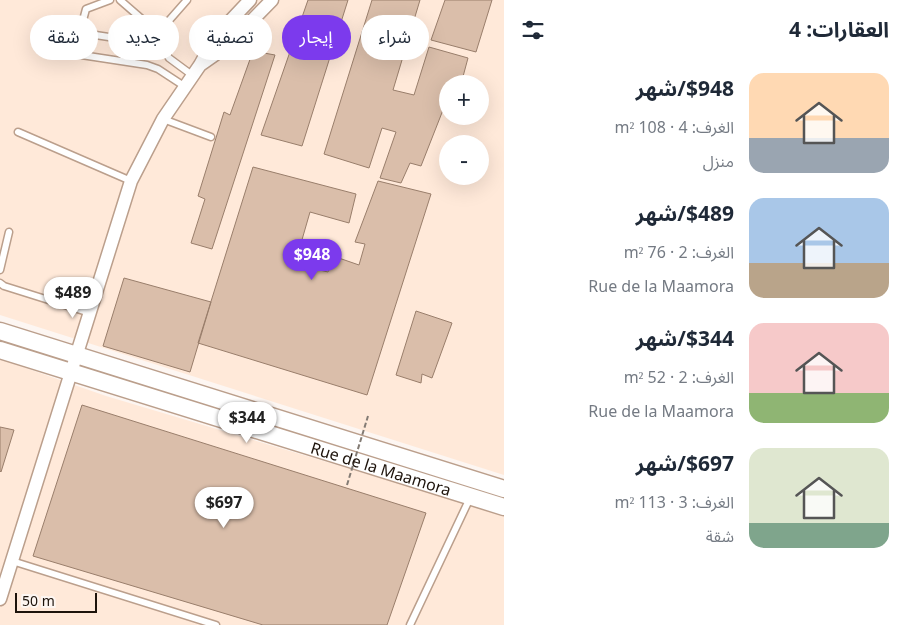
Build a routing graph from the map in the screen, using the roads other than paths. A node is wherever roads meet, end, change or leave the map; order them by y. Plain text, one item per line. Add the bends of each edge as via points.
1 (110, 0) edge
2 (120, 0) edge
3 (187, 0) edge
4 (250, 0) edge
5 (272, 0) edge
6 (137, 15) edge
7 (174, 15) edge
8 (108, 37) edge
9 (98, 58) edge
10 (173, 60) edge
11 (192, 75) junction
12 (163, 119) junction
13 (18, 132) dead end
14 (211, 137) dead end
15 (131, 181) junction
16 (9, 232) dead end
17 (0, 270) edge
18 (0, 283) edge
19 (90, 312) junction
20 (0, 331) edge
21 (0, 350) edge
22 (77, 356) junction
23 (71, 373) junction
24 (242, 407) junction
25 (237, 424) junction
26 (504, 489) edge
27 (471, 497) junction
28 (504, 507) edge
29 (12, 561) junction
30 (0, 599) edge
31 (216, 625) edge
32 (410, 625) edge

1 - 8 lane via 86,8 82,24 86,33
2 - 6 lane
3 - 7 lane
4 - 11 street via 216,36
5 - 11 street via 227,46
9 - 11 lane
10 - 11 lane
11 - 12 street
12 - 14 lane
12 - 15 street
13 - 15 lane
15 - 19 street
16 - 17 lane
18 - 19 lane
19 - 22 street
20 - 22 street, Rue de la Maamora
21 - 23 street, Rue de la Maamora
22 - 23 street
22 - 24 street, Rue de la Maamora
23 - 25 street, Rue de la Maamora
23 - 29 street
24 - 25 street
24 - 26 street, Rue de la Maamora
25 - 27 street, Rue de la Maamora
27 - 28 street, Rue de la Maamora
27 - 32 lane
29 - 30 street
29 - 31 lane

